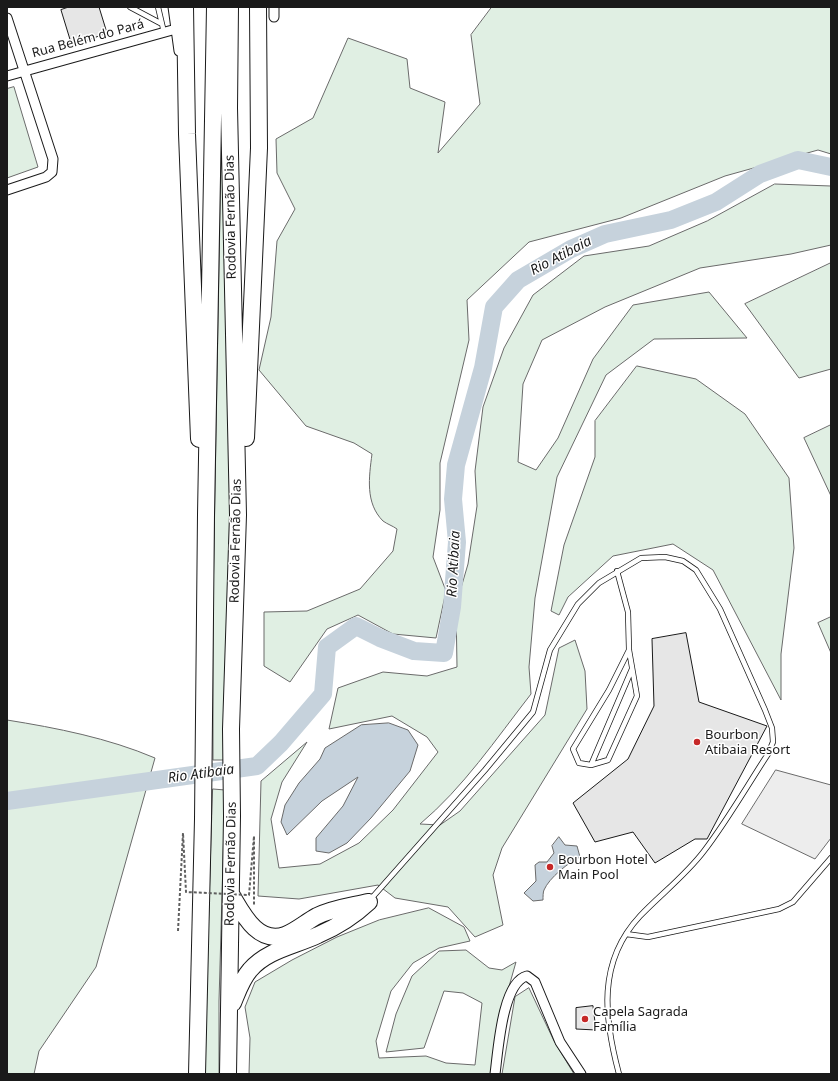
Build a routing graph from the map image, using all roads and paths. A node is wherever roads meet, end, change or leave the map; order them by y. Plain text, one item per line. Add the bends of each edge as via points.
1 (130, 7) edge
2 (158, 7) edge
3 (173, 7) edge
4 (185, 7) edge
5 (215, 7) edge
6 (230, 7) edge
7 (258, 7) edge
8 (274, 7) edge
9 (274, 17) dead end
10 (7, 18) edge
11 (163, 28) junction
12 (176, 29) junction
13 (23, 71) junction
14 (7, 76) edge
15 (187, 134) junction
16 (7, 190) edge
17 (206, 514) junction
18 (238, 515) junction
19 (617, 571) junction
20 (629, 650) junction
21 (632, 668) junction
22 (591, 765) junction
23 (831, 858) edge
24 (231, 894) junction
25 (369, 902) junction
26 (254, 906) dead end
27 (178, 931) dead end
28 (626, 934) junction
29 (230, 1012) junction
30 (197, 1074) edge
31 (228, 1074) edge
32 (495, 1074) edge
33 (581, 1074) edge
34 (619, 1074) edge

1 - 11 lane
2 - 11 lane
3 - 12 street
4 - 15 highway
5 - 17 highway, Rodovia Fernão Dias
6 - 18 highway, Rodovia Fernão Dias via 229,116
7 - 18 highway via 259,148 247,426
8 - 9 street
10 - 13 street
11 - 12 street, Rua Belém do Pará
11 - 13 street, Rua Belém do Pará
12 - 15 street
13 - 14 street, Rua Belém do Pará
13 - 16 street via 53,159 52,172 46,177
15 - 17 highway via 196,416
17 - 30 highway, Rodovia Fernão Dias
18 - 24 highway, Rodovia Fernão Dias via 231,729
19 - 20 lane via 628,612
19 - 25 lane via 599,583 578,604 550,650 533,712 486,770
19 - 28 lane via 641,558 666,557 683,561 696,570 720,609 765,710 772,728 773,742 768,754 704,852 639,917
20 - 21 lane
20 - 22 lane via 609,690 573,749 580,763
21 - 22 lane
21 - 22 lane via 637,696 608,760
23 - 28 lane via 793,902 779,909 652,937
24 - 25 highway via 254,928 262,933 278,936 286,935 335,909
24 - 29 highway, Rodovia Fernão Dias
25 - 29 highway via 338,925 260,960 241,984
26 - 27 path, bridge via 254,836 249,895 186,892 183,833
28 - 34 lane via 613,961 607,990 611,1043
29 - 31 highway, Rodovia Fernão Dias
32 - 33 street via 509,998 514,986 523,978 532,978 535,982 560,1042

